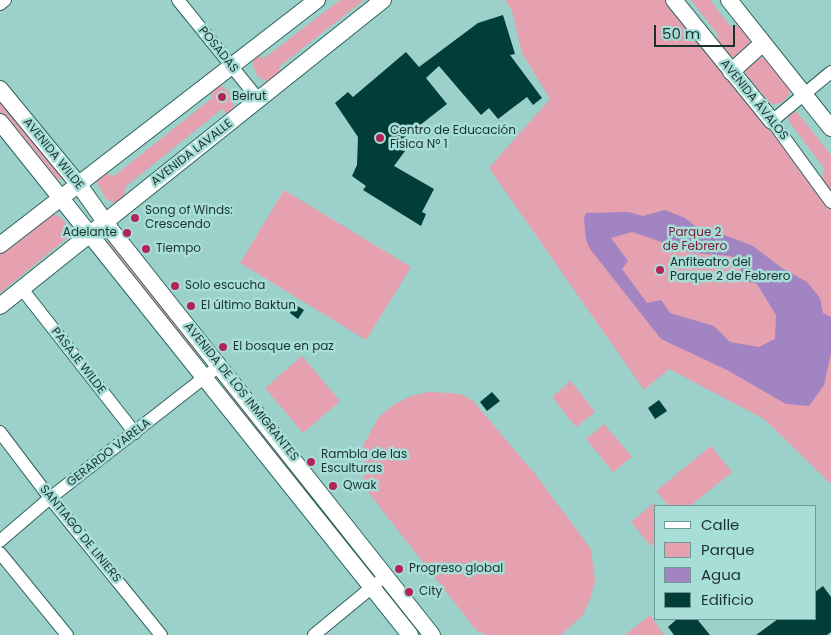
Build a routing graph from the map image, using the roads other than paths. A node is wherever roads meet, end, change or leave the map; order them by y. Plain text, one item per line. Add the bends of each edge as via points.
1 (5, 0) edge
2 (178, 0) edge
3 (317, 0) edge
4 (383, 0) edge
5 (674, 0) edge
6 (730, 0) edge
7 (0, 4) edge
8 (763, 43) junction
9 (230, 65) junction
10 (730, 72) junction
11 (831, 72) edge
12 (0, 89) edge
13 (804, 95) junction
14 (259, 100) junction
15 (772, 121) junction
16 (0, 122) edge
17 (831, 128) edge
18 (79, 186) junction
19 (61, 198) junction
20 (831, 202) edge
21 (105, 220) junction
22 (90, 234) junction
23 (0, 245) edge
24 (22, 289) junction
25 (0, 306) edge
26 (219, 366) junction
27 (205, 379) junction
28 (0, 432) edge
29 (135, 433) junction
30 (50, 498) junction
31 (0, 541) edge
32 (0, 553) edge
33 (385, 577) junction
34 (372, 588) junction
35 (67, 635) edge
36 (162, 635) edge
37 (314, 635) edge
38 (410, 635) edge
39 (432, 635) edge

1 - 7 street
2 - 9 street, POSADAS
3 - 9 main road
4 - 14 main road, AVENIDA LAVALLE
5 - 10 main road, AVENIDA ÁVALOS
6 - 8 main road
8 - 10 main road
8 - 13 main road
9 - 14 street, POSADAS
9 - 18 main road
10 - 15 main road, AVENIDA ÁVALOS
11 - 13 street
12 - 18 main road, AVENIDA WILDE
13 - 15 street
13 - 17 main road
14 - 21 main road, AVENIDA LAVALLE
15 - 20 street, AVENIDA ÁVALOS
16 - 19 main road, AVENIDA WILDE
18 - 19 main road
18 - 21 main road, AVENIDA WILDE
19 - 22 main road, AVENIDA WILDE
19 - 23 main road
21 - 22 main road, AVENIDA LAVALLE
21 - 26 main road, AVENIDA DE LOS INMIGRANTES
22 - 24 main road, AVENIDA LAVALLE
22 - 27 main road, AVENIDA DE LOS INMIGRANTES
24 - 25 main road, AVENIDA LAVALLE
24 - 29 street, PASAJE WILDE
26 - 27 street, GERARDO VARELA
26 - 33 main road, AVENIDA DE LOS INMIGRANTES
27 - 29 street, GERARDO VARELA
27 - 34 main road, AVENIDA DE LOS INMIGRANTES
28 - 30 street, SANTIAGO DE LINIERS
29 - 30 street, GERARDO VARELA
30 - 31 street, GERARDO VARELA
30 - 36 street, SANTIAGO DE LINIERS
32 - 35 street
33 - 34 street
33 - 39 main road, AVENIDA DE LOS INMIGRANTES
34 - 37 street
34 - 38 main road, AVENIDA DE LOS INMIGRANTES

